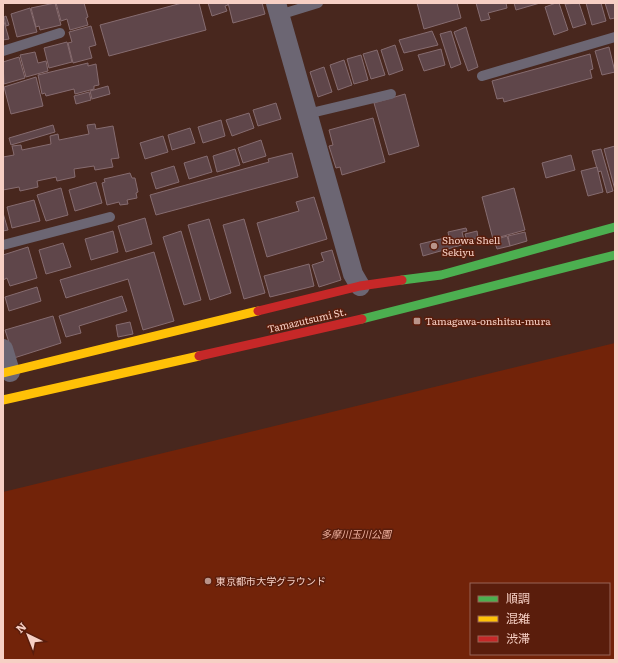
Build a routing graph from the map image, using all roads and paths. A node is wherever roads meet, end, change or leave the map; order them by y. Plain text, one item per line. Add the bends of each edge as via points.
1 (318, 3) edge
2 (277, 9) edge
3 (60, 33) dead end
4 (615, 37) edge
5 (3, 51) edge
6 (482, 76) dead end
7 (391, 94) dead end
8 (307, 114) junction
9 (110, 217) dead end
10 (615, 227) edge
11 (3, 245) edge
12 (615, 255) edge
13 (441, 275) junction
14 (360, 286) junction
15 (447, 299) junction
16 (3, 348) edge
17 (6, 373) edge
18 (3, 400) edge

1 - 2 lane
2 - 8 street
3 - 5 lane
4 - 6 lane
7 - 8 lane
8 - 14 street via 353,274
9 - 11 lane
10 - 13 main road
12 - 15 main road, Tamazutsumi St.
13 - 14 main road
13 - 15 street
14 - 17 main road
15 - 18 main road, Tamazutsumi St.
16 - 17 street

